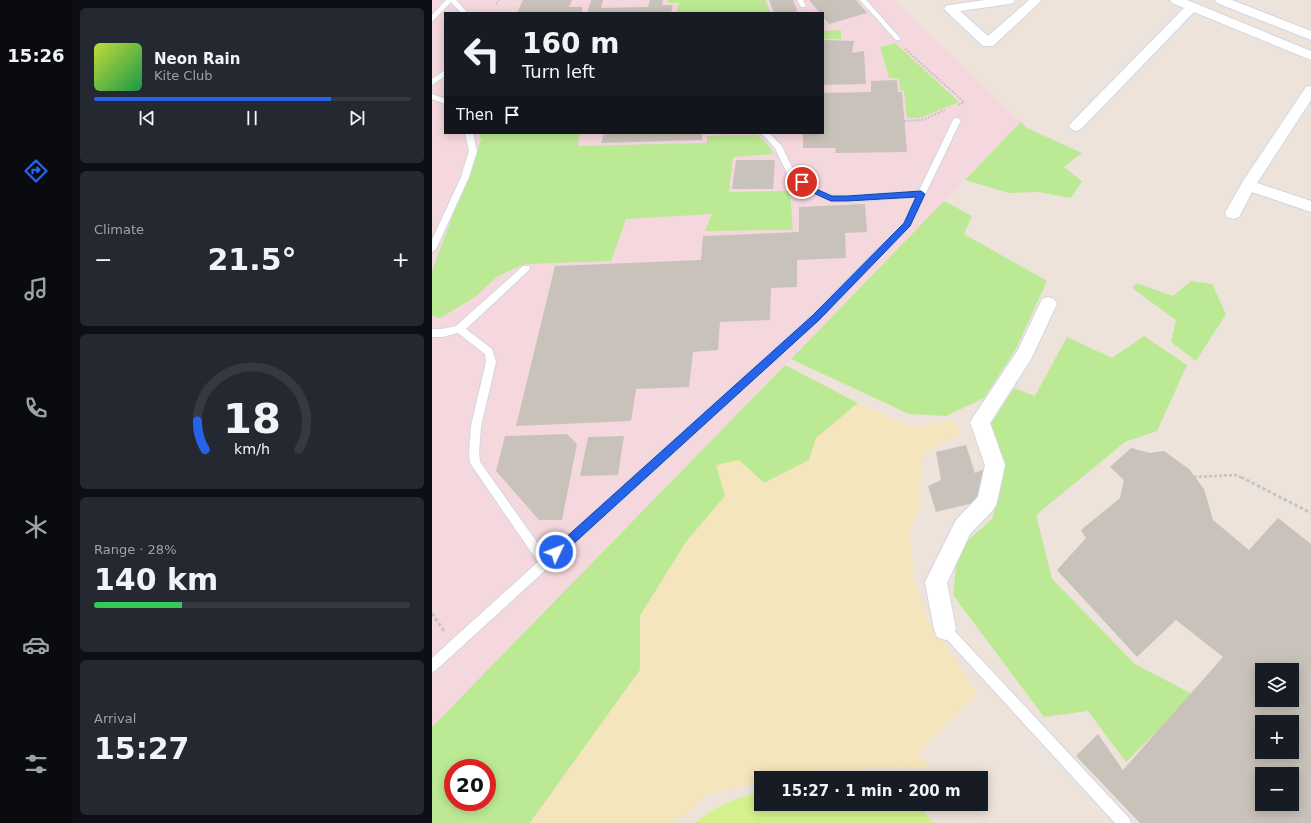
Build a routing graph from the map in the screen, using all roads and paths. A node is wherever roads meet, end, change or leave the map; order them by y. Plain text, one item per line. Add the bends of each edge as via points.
1 (449, 0) edge
2 (452, 0) edge
3 (499, 0) edge
4 (863, 0) edge
5 (1009, 0) edge
6 (1036, 0) edge
7 (1176, 0) edge
8 (1221, 0) edge
9 (496, 4) dead end
10 (1192, 7) junction
11 (463, 12) edge
12 (432, 19) edge
13 (1311, 36) edge
14 (898, 39) joint
15 (1311, 56) edge
16 (444, 73) edge
17 (432, 83) edge
18 (1311, 90) edge
19 (432, 96) edge
20 (444, 102) edge
21 (957, 105) dead end
22 (1307, 105) edge
23 (950, 108) dead end
24 (956, 120) dead end
25 (904, 121) dead end
26 (1076, 126) dead end
27 (469, 134) edge
28 (766, 134) edge
29 (1248, 185) junction
30 (921, 194) junction
31 (1311, 207) edge
32 (1233, 213) dead end
33 (432, 249) edge
34 (526, 268) dead end
35 (1048, 304) dead end
36 (459, 328) junction
37 (432, 333) edge
38 (1194, 477) dead end
39 (1311, 513) edge
40 (545, 563) junction
41 (945, 629) joint
42 (432, 666) edge
43 (1124, 823) edge

1 - 12 lane
2 - 11 lane
3 - 9 path
4 - 14 lane
5 - 6 street via 950,9 988,42
7 - 10 street
8 - 13 street
10 - 15 street
10 - 26 street
14 - 21 path via 899,43 964,102
16 - 17 lane
18 - 22 street
19 - 20 lane
22 - 29 street
23 - 25 path via 922,120
24 - 30 lane
27 - 33 lane via 473,151 466,177
28 - 30 lane via 778,147 791,174 813,191 831,198
29 - 31 street
29 - 32 street
30 - 40 lane via 907,224 816,318
34 - 36 lane
35 - 41 street via 1025,354 980,422 995,465 987,502 963,527 936,582
36 - 37 lane
36 - 40 lane via 490,352 492,362 474,437 475,463
38 - 39 path via 1236,475
40 - 42 lane
41 - 43 lane

